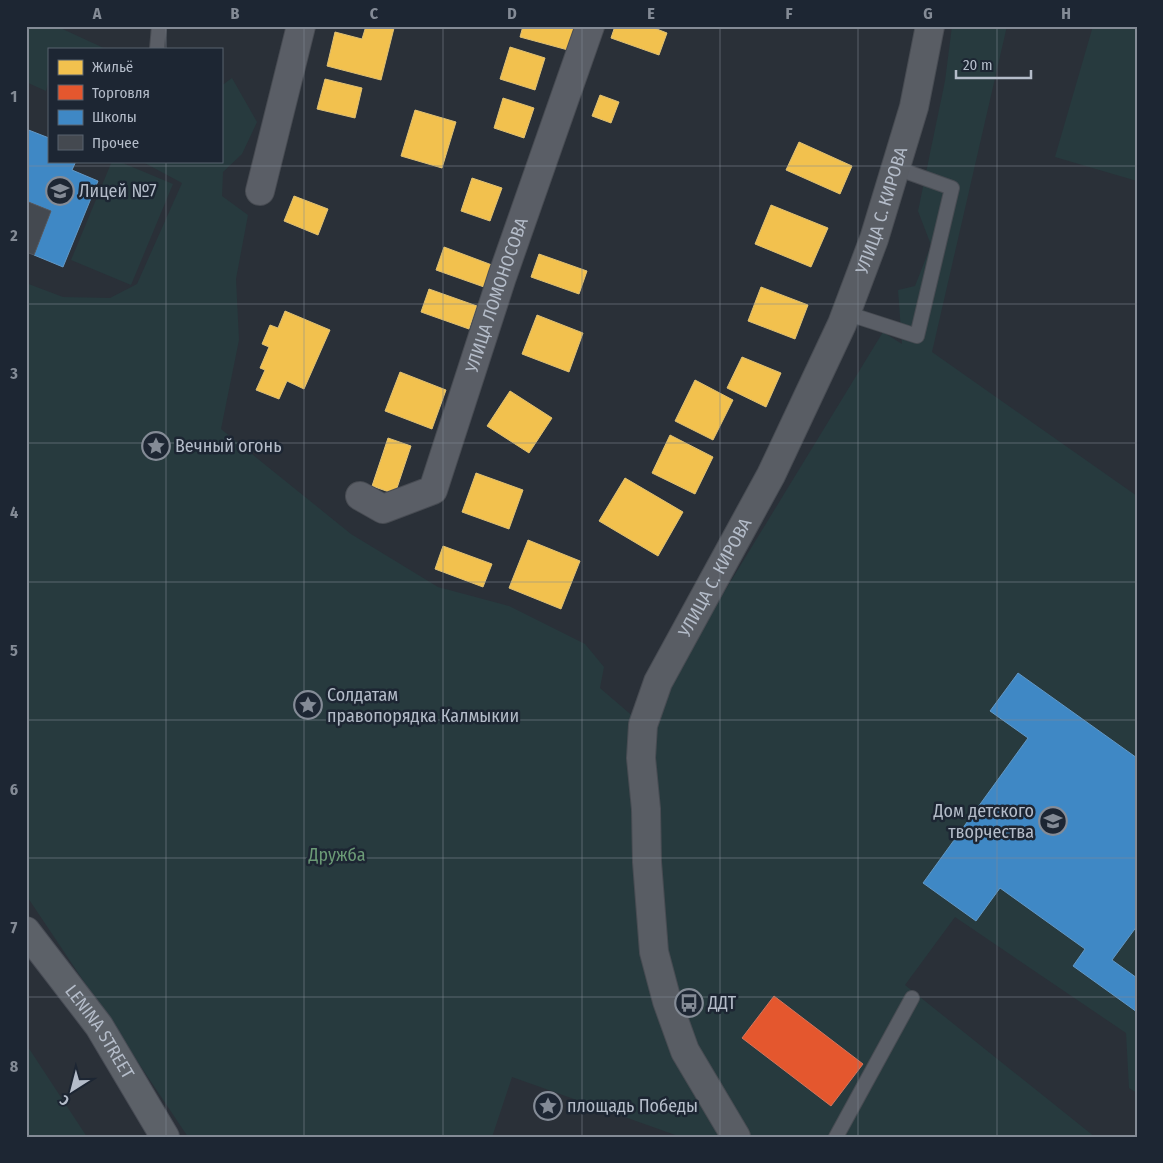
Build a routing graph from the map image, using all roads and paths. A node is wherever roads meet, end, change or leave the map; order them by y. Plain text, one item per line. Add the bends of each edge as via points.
1 (159, 26) edge
2 (301, 26) edge
3 (590, 26) edge
4 (930, 26) edge
5 (157, 48) edge
6 (896, 168) junction
7 (260, 190) dead end
8 (846, 313) junction
9 (360, 496) dead end
10 (26, 932) edge
11 (912, 998) dead end
12 (165, 1137) edge
13 (736, 1137) edge
14 (836, 1137) edge

1 - 5 lane
2 - 7 street
3 - 9 street, УЛИЦА ЛОМОНОСОВА via 502,277 433,490 383,509
4 - 6 main road, УЛИЦА С. КИРОВА via 914,107
6 - 8 main road, УЛИЦА С. КИРОВА
6 - 8 lane via 952,188 917,336
8 - 13 main road, УЛИЦА С. КИРОВА via 788,443 658,682 643,725 641,758 654,952 667,1002 685,1051
10 - 12 main road, LENINA STREET via 98,1026
11 - 14 lane

